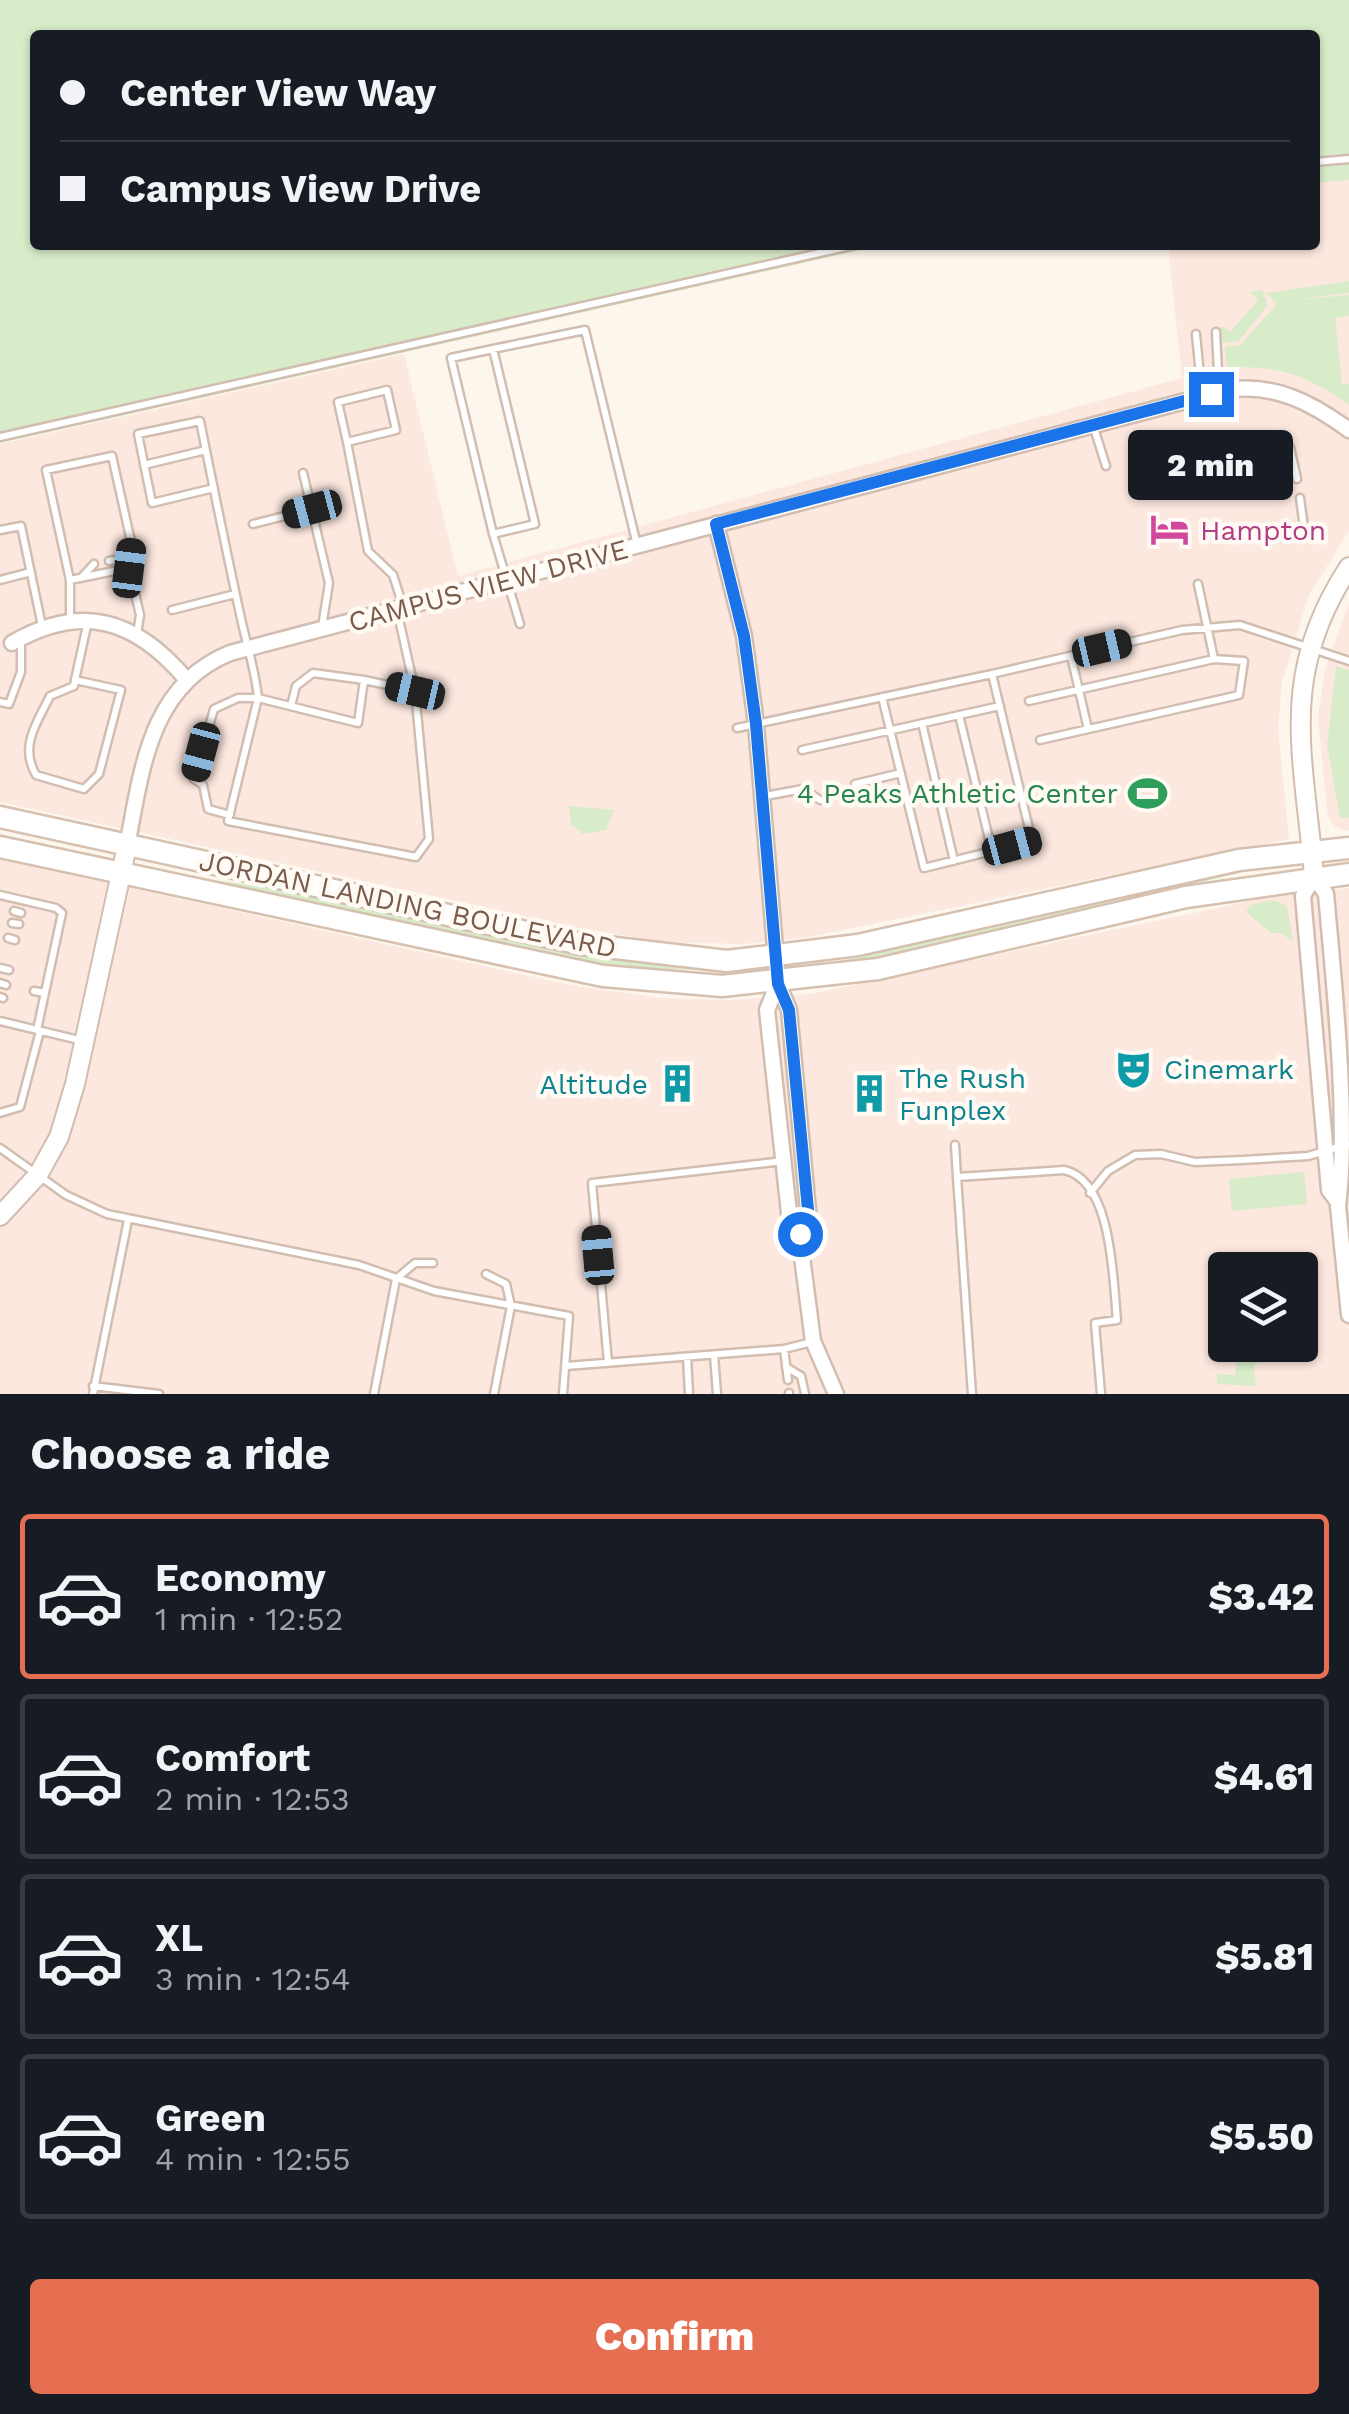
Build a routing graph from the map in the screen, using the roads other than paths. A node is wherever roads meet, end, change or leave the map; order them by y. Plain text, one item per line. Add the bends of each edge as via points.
1 (1349, 159) edge
2 (1320, 162) edge
3 (833, 250) edge
4 (1216, 332) dead end
5 (1196, 334) dead end
6 (493, 350) junction
7 (1211, 394) junction
8 (1093, 425) junction
9 (1349, 430) edge
10 (0, 437) edge
11 (348, 442) junction
12 (1290, 446) dead end
13 (206, 450) junction
14 (144, 465) junction
15 (1106, 466) dead end
16 (303, 474) dead end
17 (1296, 479) dead end
18 (214, 488) junction
19 (1300, 498) dead end
20 (312, 509) junction
21 (253, 524) dead end
22 (716, 524) junction
23 (0, 530) edge
24 (493, 534) junction
25 (1305, 535) dead end
26 (637, 545) junction
27 (110, 561) dead end
28 (94, 564) dead end
29 (1349, 566) edge
30 (129, 568) junction
31 (120, 570) junction
32 (31, 572) junction
33 (82, 577) junction
34 (0, 580) edge
35 (70, 580) junction
36 (505, 580) junction
37 (1198, 584) dead end
38 (235, 594) junction
39 (400, 608) junction
40 (172, 610) dead end
41 (70, 620) junction
42 (88, 620) junction
43 (520, 624) dead end
44 (42, 626) junction
45 (322, 628) junction
46 (1208, 628) junction
47 (136, 635) junction
48 (11, 640) edge
49 (249, 648) junction
50 (1310, 649) junction
51 (1070, 656) junction
52 (1214, 659) junction
53 (1349, 661) edge
54 (992, 674) junction
55 (75, 680) junction
56 (186, 680) junction
57 (364, 680) junction
58 (1078, 690) junction
59 (415, 691) junction
60 (882, 697) junction
61 (258, 698) junction
62 (1029, 701) dead end
63 (0, 702) edge
64 (291, 706) junction
65 (1000, 706) junction
66 (959, 715) junction
67 (922, 723) junction
68 (756, 724) junction
69 (737, 728) dead end
70 (1088, 729) junction
71 (890, 730) junction
72 (1040, 740) dead end
73 (802, 750) dead end
74 (900, 773) junction
75 (855, 784) dead end
76 (762, 796) junction
77 (820, 800) dead end
78 (0, 817) edge
79 (229, 818) junction
80 (127, 846) junction
81 (0, 847) edge
82 (1349, 848) edge
83 (1312, 850) junction
84 (992, 851) junction
85 (954, 860) junction
86 (122, 872) junction
87 (1349, 874) edge
88 (1314, 876) junction
89 (0, 895) edge
90 (50, 919) dead end
91 (61, 922) junction
92 (47, 931) dead end
93 (58, 933) junction
94 (44, 946) dead end
95 (55, 948) junction
96 (776, 958) junction
97 (38, 976) dead end
98 (48, 978) junction
99 (778, 984) junction
100 (34, 991) dead end
101 (45, 993) junction
102 (32, 1004) dead end
103 (42, 1006) junction
104 (0, 1021) edge
105 (38, 1030) junction
106 (85, 1041) junction
107 (0, 1113) edge
108 (1347, 1144) edge
109 (955, 1145) dead end
110 (0, 1148) edge
111 (1326, 1148) junction
112 (784, 1160) junction
113 (38, 1174) junction
114 (957, 1177) junction
115 (1090, 1192) junction
116 (1338, 1202) junction
117 (0, 1216) edge
118 (128, 1220) junction
119 (800, 1234) junction
120 (433, 1264) dead end
121 (486, 1274) dead end
122 (396, 1279) junction
123 (511, 1306) junction
124 (1349, 1315) edge
125 (813, 1341) junction
126 (784, 1349) junction
127 (714, 1355) junction
128 (686, 1357) junction
129 (608, 1363) junction
130 (566, 1366) junction
131 (786, 1367) junction
132 (788, 1380) dead end
133 (93, 1390) edge
134 (159, 1394) edge
135 (374, 1394) edge
136 (494, 1394) edge
137 (563, 1394) edge
138 (689, 1394) edge
139 (717, 1394) edge
140 (806, 1394) edge
141 (836, 1394) edge
142 (972, 1394) edge
143 (1102, 1394) edge

1 - 2 lane
3 - 10 lane
4 - 7 lane via 1218,372
5 - 7 lane via 1200,376
6 - 24 lane via 535,524
6 - 24 lane via 451,358
6 - 26 lane via 586,330
7 - 8 street, CAMPUS VIEW DRIVE
7 - 9 street, CAMPUS VIEW DRIVE via 1250,388 1282,393
8 - 15 lane
8 - 22 street, CAMPUS VIEW DRIVE
11 - 11 lane via 338,402 387,390 396,430
11 - 39 lane via 368,551 393,575
12 - 17 lane
13 - 14 lane
13 - 14 lane via 200,421 138,434
13 - 18 lane
14 - 18 lane via 152,503
16 - 20 lane
18 - 38 lane
19 - 25 lane
20 - 21 lane
20 - 45 lane via 328,583
22 - 26 street, CAMPUS VIEW DRIVE
22 - 68 street via 744,636
23 - 32 lane via 21,526
24 - 36 lane
26 - 36 street, CAMPUS VIEW DRIVE
27 - 31 lane
28 - 33 lane
29 - 50 street
30 - 31 lane
30 - 35 lane via 132,546 112,456 46,470
30 - 47 lane via 140,615
31 - 33 lane
32 - 34 lane
32 - 44 lane
33 - 35 lane
35 - 41 lane
36 - 39 street, CAMPUS VIEW DRIVE
36 - 43 lane
37 - 46 lane
38 - 40 lane
38 - 49 lane
39 - 45 street, CAMPUS VIEW DRIVE
39 - 59 lane
41 - 42 street
41 - 44 street
42 - 47 street
42 - 55 lane
44 - 48 street
45 - 49 street, CAMPUS VIEW DRIVE
46 - 50 lane via 1240,626
46 - 51 lane
46 - 52 lane
47 - 56 street
48 - 63 lane via 16,690 9,704
49 - 56 street, CAMPUS VIEW DRIVE via 209,662
49 - 61 lane
50 - 53 lane
50 - 83 street via 1298,721
51 - 54 lane
51 - 58 lane
52 - 58 lane
52 - 70 lane via 1244,661 1240,695
54 - 60 lane
54 - 65 lane
55 - 55 lane via 50,696 28,742 28,762 36,775 84,789 99,774 121,690
56 - 80 street, CAMPUS VIEW DRIVE via 156,724
57 - 59 lane
57 - 64 lane via 314,673 296,686
57 - 64 lane via 358,723
58 - 62 lane
58 - 70 lane
59 - 79 lane via 429,839 416,857
60 - 68 lane
60 - 71 lane
61 - 64 lane
61 - 79 lane
61 - 79 lane via 214,708 194,779 203,785 208,809
65 - 66 lane
65 - 84 lane via 1032,841
66 - 67 lane
66 - 84 lane
67 - 71 lane
67 - 85 lane
68 - 69 lane
68 - 76 street
70 - 72 lane
71 - 73 lane
71 - 74 lane
74 - 75 lane
74 - 85 lane via 924,868
76 - 77 lane via 803,789
76 - 96 street
78 - 80 main road, JORDAN LANDING BOULEVARD
80 - 86 street, CAMPUS VIEW DRIVE
80 - 96 main road, JORDAN LANDING BOULEVARD via 580,944 727,961
81 - 86 main road, JORDAN LANDING BOULEVARD
82 - 83 main road, JORDAN LANDING BOULEVARD
83 - 88 street
83 - 96 main road, JORDAN LANDING BOULEVARD
84 - 85 lane
86 - 99 main road, JORDAN LANDING BOULEVARD via 602,976
86 - 106 street, CAMPUS VIEW DRIVE
87 - 88 main road, JORDAN LANDING BOULEVARD
88 - 99 main road, JORDAN LANDING BOULEVARD via 1186,897 878,969
88 - 108 street via 1326,894
88 - 111 street via 1303,896
89 - 91 lane via 56,908
90 - 91 lane
91 - 93 lane
92 - 93 lane
93 - 95 lane
94 - 95 lane
95 - 98 lane
96 - 99 street
97 - 98 lane
98 - 101 lane
99 - 112 street via 767,1010
99 - 119 street via 789,1010 807,1193 809,1220
100 - 101 lane
101 - 103 lane
102 - 103 lane
103 - 105 lane
104 - 105 lane
105 - 106 lane
105 - 107 lane via 20,1107
106 - 113 street, CAMPUS VIEW DRIVE via 59,1136
108 - 111 lane
108 - 116 street
109 - 114 lane
110 - 113 lane
111 - 115 lane via 1308,1156 1210,1162 1135,1155
111 - 116 street via 1329,1190
112 - 119 street via 790,1222
112 - 129 lane via 592,1183
113 - 117 street, CAMPUS VIEW DRIVE
113 - 118 lane via 90,1208
114 - 115 lane via 1064,1170
114 - 142 lane
115 - 143 lane via 1102,1208 1110,1245 1117,1320 1095,1323
116 - 124 street
118 - 122 lane via 359,1265
118 - 133 lane
119 - 125 street
120 - 122 lane via 414,1264
121 - 123 lane via 506,1284
122 - 123 lane
122 - 135 lane
123 - 130 lane via 569,1316
123 - 136 lane
125 - 126 lane
125 - 141 street
126 - 127 lane
126 - 131 lane
127 - 128 lane
127 - 139 lane
128 - 129 lane
128 - 138 lane
129 - 130 lane
130 - 137 lane
131 - 132 lane
131 - 140 lane via 801,1376
133 - 134 lane

